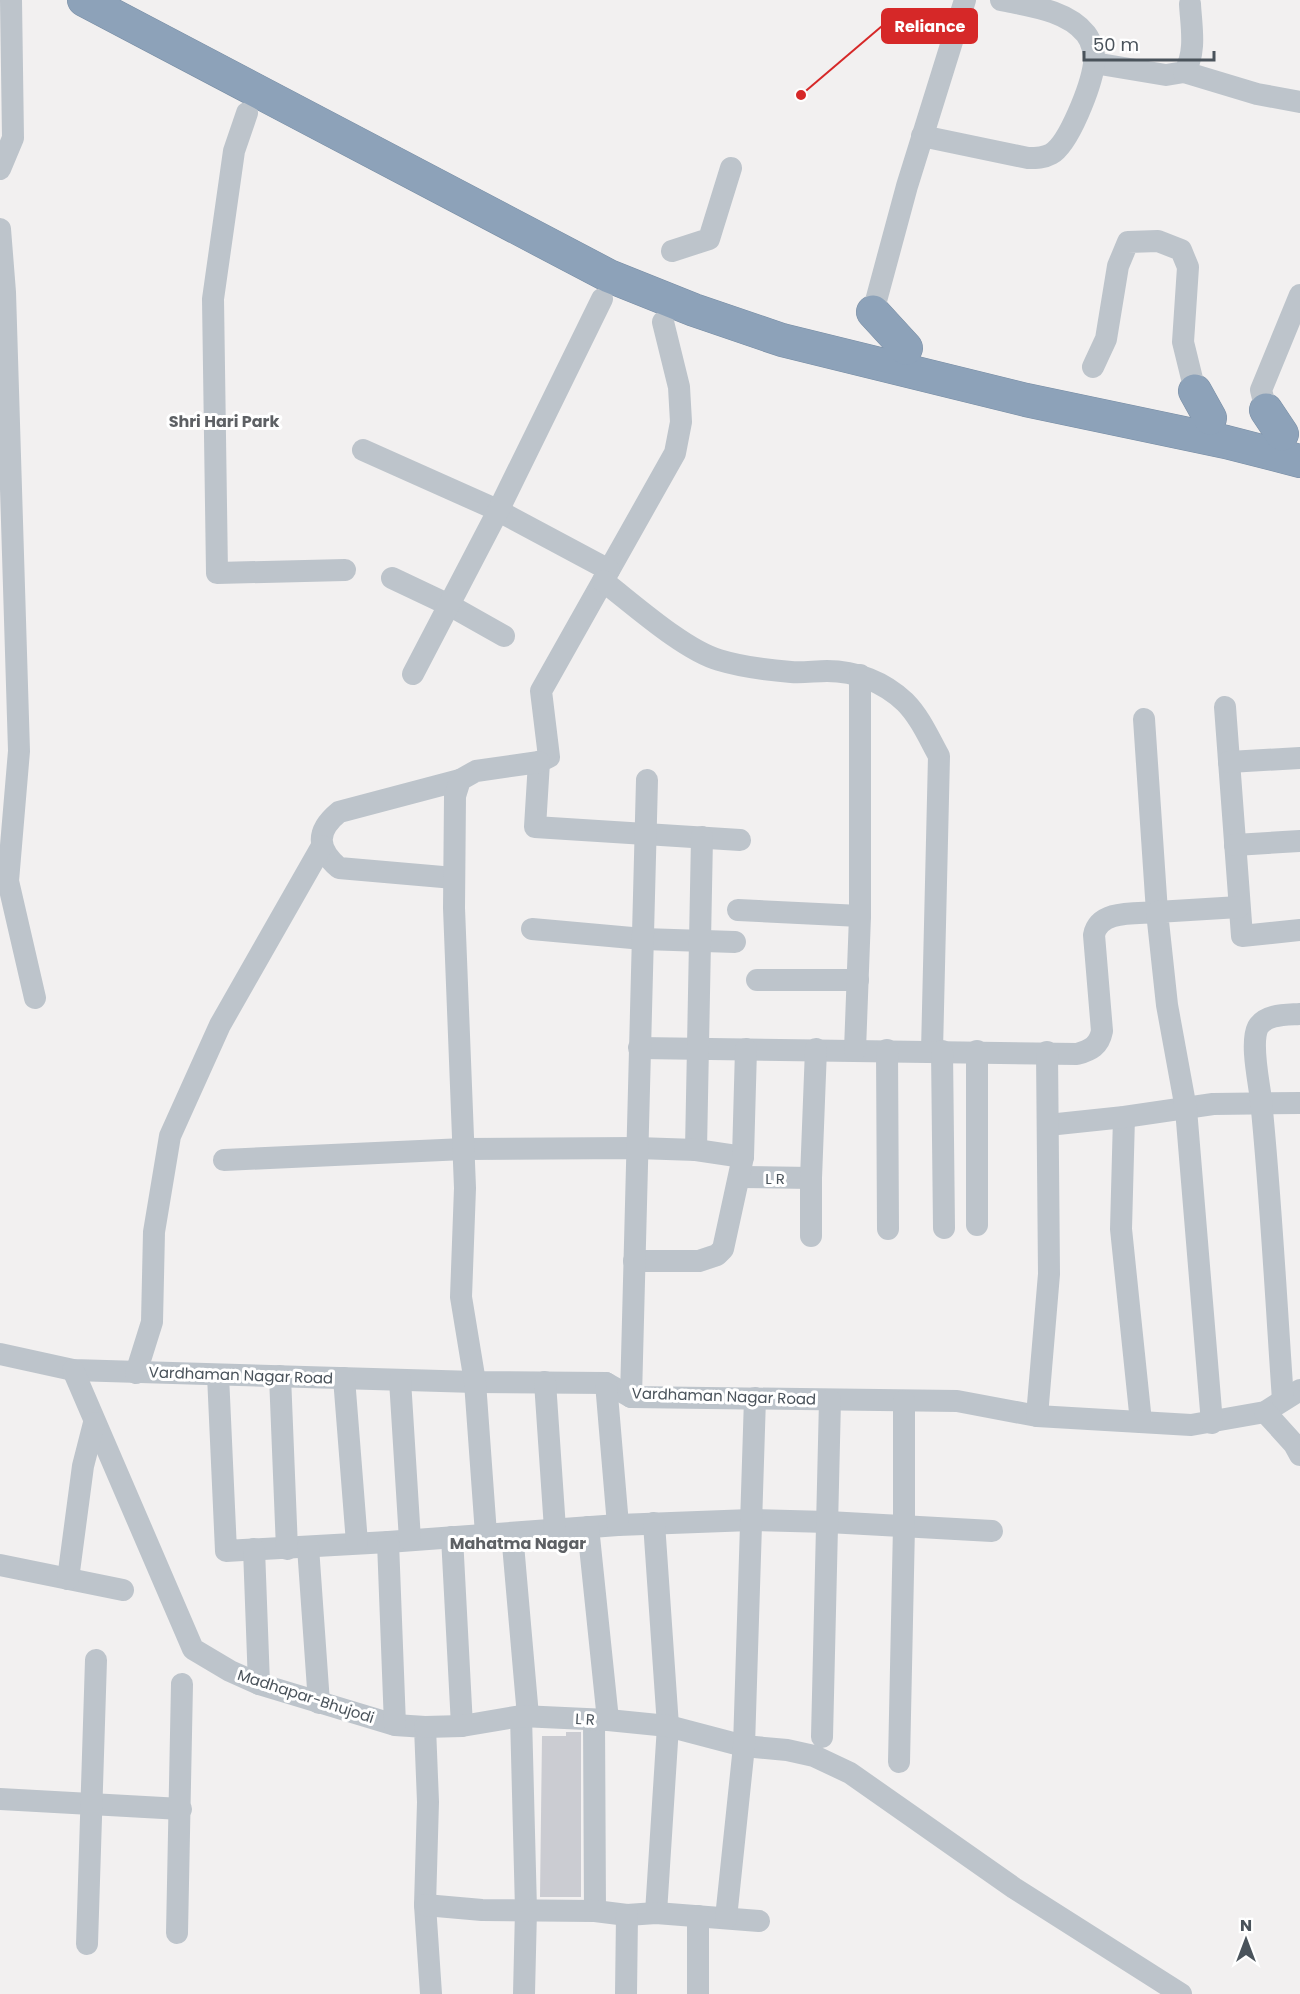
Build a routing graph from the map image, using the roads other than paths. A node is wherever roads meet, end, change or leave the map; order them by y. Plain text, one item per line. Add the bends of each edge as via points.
1 (11, 0) edge
2 (84, 0) edge
3 (965, 0) edge
4 (1001, 0) edge
5 (1190, 4) dead end
6 (1094, 63) junction
7 (1184, 72) junction
8 (239, 81) junction
9 (6, 90) edge
10 (1300, 102) edge
11 (256, 117) joint
12 (922, 136) junction
13 (732, 168) dead end
14 (0, 169) edge
15 (0, 230) edge
16 (672, 251) dead end
17 (1300, 294) edge
18 (613, 295) junction
19 (873, 312) joint
20 (663, 322) dead end
21 (906, 348) dead end
22 (1093, 367) dead end
23 (1202, 404) dead end
24 (1274, 422) dead end
25 (363, 450) dead end
26 (1300, 461) edge
27 (498, 511) junction
28 (345, 570) dead end
29 (606, 576) junction
30 (392, 578) dead end
31 (449, 604) junction
32 (504, 636) dead end
33 (412, 675) dead end
34 (860, 675) junction
35 (9, 706) edge
36 (1225, 707) dead end
37 (1144, 720) dead end
38 (1300, 758) edge
39 (539, 762) junction
40 (1229, 762) junction
41 (460, 780) junction
42 (647, 780) dead end
43 (646, 835) junction
44 (702, 837) junction
45 (740, 840) dead end
46 (1300, 841) edge
47 (1235, 845) junction
48 (322, 846) junction
49 (454, 878) junction
50 (4, 880) edge
51 (1239, 907) junction
52 (738, 910) dead end
53 (1157, 912) junction
54 (860, 916) junction
55 (532, 929) dead end
56 (1300, 930) edge
57 (643, 939) junction
58 (700, 940) junction
59 (735, 942) dead end
60 (757, 980) dead end
61 (858, 980) junction
62 (35, 998) dead end
63 (1300, 1014) edge
64 (639, 1048) junction
65 (698, 1048) junction
66 (746, 1049) junction
67 (816, 1050) junction
68 (855, 1050) junction
69 (887, 1050) junction
70 (937, 1051) junction
71 (977, 1051) junction
72 (1047, 1052) junction
73 (1300, 1103) edge
74 (1261, 1104) junction
75 (1186, 1109) junction
76 (1124, 1117) junction
77 (1048, 1125) junction
78 (637, 1148) junction
79 (464, 1149) junction
80 (696, 1150) junction
81 (224, 1160) dead end
82 (741, 1167) junction
83 (811, 1178) junction
84 (977, 1225) dead end
85 (944, 1228) dead end
86 (888, 1229) dead end
87 (811, 1236) dead end
88 (634, 1261) junction
89 (0, 1354) edge
90 (73, 1371) junction
91 (136, 1372) junction
92 (218, 1375) junction
93 (280, 1376) junction
94 (344, 1378) junction
95 (400, 1380) junction
96 (475, 1382) junction
97 (545, 1382) junction
98 (606, 1383) junction
99 (632, 1397) junction
100 (755, 1398) junction
101 (830, 1400) junction
102 (1283, 1400) edge
103 (904, 1401) junction
104 (1037, 1416) junction
105 (1141, 1422) junction
106 (94, 1423) junction
107 (1212, 1423) junction
108 (1298, 1444) edge
109 (751, 1520) junction
110 (828, 1522) junction
111 (654, 1523) junction
112 (618, 1525) junction
113 (904, 1526) junction
114 (588, 1527) junction
115 (555, 1529) junction
116 (992, 1531) dead end
117 (512, 1533) junction
118 (486, 1534) junction
119 (452, 1537) junction
120 (399, 1541) junction
121 (357, 1543) junction
122 (297, 1548) junction
123 (254, 1549) junction
124 (0, 1565) edge
125 (68, 1579) junction
126 (123, 1590) dead end
127 (96, 1660) dead end
128 (182, 1684) dead end
129 (259, 1684) junction
130 (319, 1703) junction
131 (525, 1716) junction
132 (601, 1720) junction
133 (395, 1725) junction
134 (462, 1726) junction
135 (668, 1726) junction
136 (425, 1727) junction
137 (822, 1737) dead end
138 (744, 1746) junction
139 (899, 1762) dead end
140 (0, 1799) edge
141 (91, 1803) junction
142 (181, 1809) junction
143 (425, 1905) junction
144 (526, 1910) junction
145 (595, 1911) junction
146 (656, 1913) junction
147 (627, 1915) junction
148 (698, 1916) junction
149 (726, 1918) junction
150 (759, 1921) dead end
151 (177, 1933) dead end
152 (87, 1944) dead end
153 (431, 1994) edge
154 (524, 1994) edge
155 (626, 1994) edge
156 (698, 1994) edge
157 (1181, 1994) edge

1 - 9 street
2 - 8 highway
3 - 12 street
4 - 6 street via 1046,10 1073,22 1086,34 1093,48
5 - 7 street via 1191,57
6 - 7 street via 1166,75
6 - 12 street via 1064,144 1052,154 1028,158
7 - 10 street via 1257,94
8 - 11 highway
8 - 18 highway
9 - 14 street via 13,138
11 - 28 street via 234,151 213,299 217,573
12 - 19 street
13 - 16 street via 709,239
15 - 35 street via 5,292
17 - 24 street via 1261,390
18 - 26 highway via 694,310 782,340 1026,400
18 - 27 street
19 - 21 highway
20 - 29 street via 679,387 681,422 675,453
22 - 23 street via 1106,339 1118,266 1128,242 1158,242 1181,250 1188,267 1183,342
25 - 27 street
27 - 29 street
27 - 31 street
29 - 34 street via 680,640 716,660 747,668
29 - 39 street via 541,691 549,758
30 - 31 street
31 - 32 street
31 - 33 street
34 - 54 street
34 - 70 street via 885,686 906,703 939,756
35 - 50 street via 19,751
36 - 40 street
37 - 53 street
38 - 40 street
39 - 41 street via 476,771
39 - 43 street via 535,827
40 - 47 street
41 - 48 street via 339,812 321,833
41 - 49 street via 455,796
42 - 43 street
43 - 44 street
43 - 57 street
44 - 45 street
44 - 58 street
46 - 47 street
47 - 51 street
48 - 49 street via 339,868
48 - 91 street via 220,1025 170,1136 154,1232 152,1322
49 - 79 street
50 - 62 street
51 - 53 street
51 - 56 street via 1242,936
52 - 54 street
53 - 72 street via 1113,916 1100,922 1094,935 1101,1040 1077,1054
53 - 75 street via 1167,1005
54 - 61 street
55 - 57 street
57 - 58 street
57 - 64 street
58 - 59 street
58 - 65 street
60 - 61 street
61 - 68 street
63 - 74 street via 1273,1017 1259,1025 1254,1043
64 - 65 street
64 - 78 street
65 - 66 street
65 - 80 street
66 - 67 street
66 - 82 street
67 - 68 street
67 - 83 street
68 - 69 street
69 - 70 street
69 - 86 street
70 - 71 street
70 - 85 street
71 - 72 street
71 - 84 street
72 - 77 street
73 - 74 street
74 - 75 street via 1214,1104
74 - 102 street
75 - 76 street
75 - 107 street
76 - 77 street
76 - 105 street via 1121,1229
77 - 104 street via 1048,1274
78 - 79 street, L R
78 - 80 street, L R
78 - 88 street
79 - 81 street, L R
79 - 96 street via 461,1297
80 - 82 street, L R
82 - 83 street, L R
82 - 88 street via 726,1241 717,1255 699,1261
83 - 87 street
88 - 99 street
89 - 90 street, Vardhaman Nagar Road
90 - 91 street, Vardhaman Nagar Road
90 - 106 street, Madhapar-Bhujodi
91 - 92 street, Vardhaman Nagar Road
92 - 93 street, Vardhaman Nagar Road
92 - 123 street via 226,1551
93 - 94 street, Vardhaman Nagar Road
93 - 122 street
94 - 95 street, Vardhaman Nagar Road
94 - 121 street
95 - 96 street, Vardhaman Nagar Road
95 - 120 street
96 - 97 street, Vardhaman Nagar Road
96 - 118 street
97 - 98 street, Vardhaman Nagar Road
97 - 115 street
98 - 99 street, Vardhaman Nagar Road
98 - 112 street
99 - 100 street, Vardhaman Nagar Road
100 - 101 street, Vardhaman Nagar Road
100 - 109 street
101 - 103 street, Vardhaman Nagar Road
101 - 110 street
102 - 107 street, Vardhaman Nagar Road
102 - 108 street
103 - 104 street, Vardhaman Nagar Road via 957,1401
103 - 113 street
104 - 105 street, Vardhaman Nagar Road
105 - 107 street, Vardhaman Nagar Road
106 - 125 street via 83,1466
106 - 129 street, Madhapar-Bhujodi via 193,1649
109 - 110 street
109 - 111 street
109 - 138 street
110 - 113 street
110 - 137 street
111 - 112 street
111 - 135 street
112 - 114 street
113 - 116 street
113 - 139 street
114 - 115 street
114 - 132 street
115 - 117 street
117 - 118 street
117 - 131 street
118 - 119 street
119 - 120 street
119 - 134 street
120 - 121 street
120 - 133 street
121 - 122 street
122 - 123 street
122 - 130 street
123 - 129 street
124 - 125 street
125 - 126 street
127 - 141 street
128 - 142 street
129 - 130 street, Madhapar-Bhujodi
130 - 133 street, Madhapar-Bhujodi
131 - 132 street, L R
131 - 134 street, L R
131 - 144 street
132 - 135 street, L R
132 - 145 street
133 - 136 street, Madhapar-Bhujodi
134 - 136 street, L R
135 - 138 street, L R
135 - 146 street
136 - 143 street
138 - 149 street
138 - 157 street, L R via 814,1756 850,1773 1014,1888
140 - 141 street
141 - 142 street
141 - 152 street
142 - 151 street
143 - 144 street
143 - 153 street
144 - 145 street
144 - 154 street
145 - 147 street
146 - 147 street
146 - 148 street
147 - 155 street
148 - 149 street
148 - 156 street
149 - 150 street

